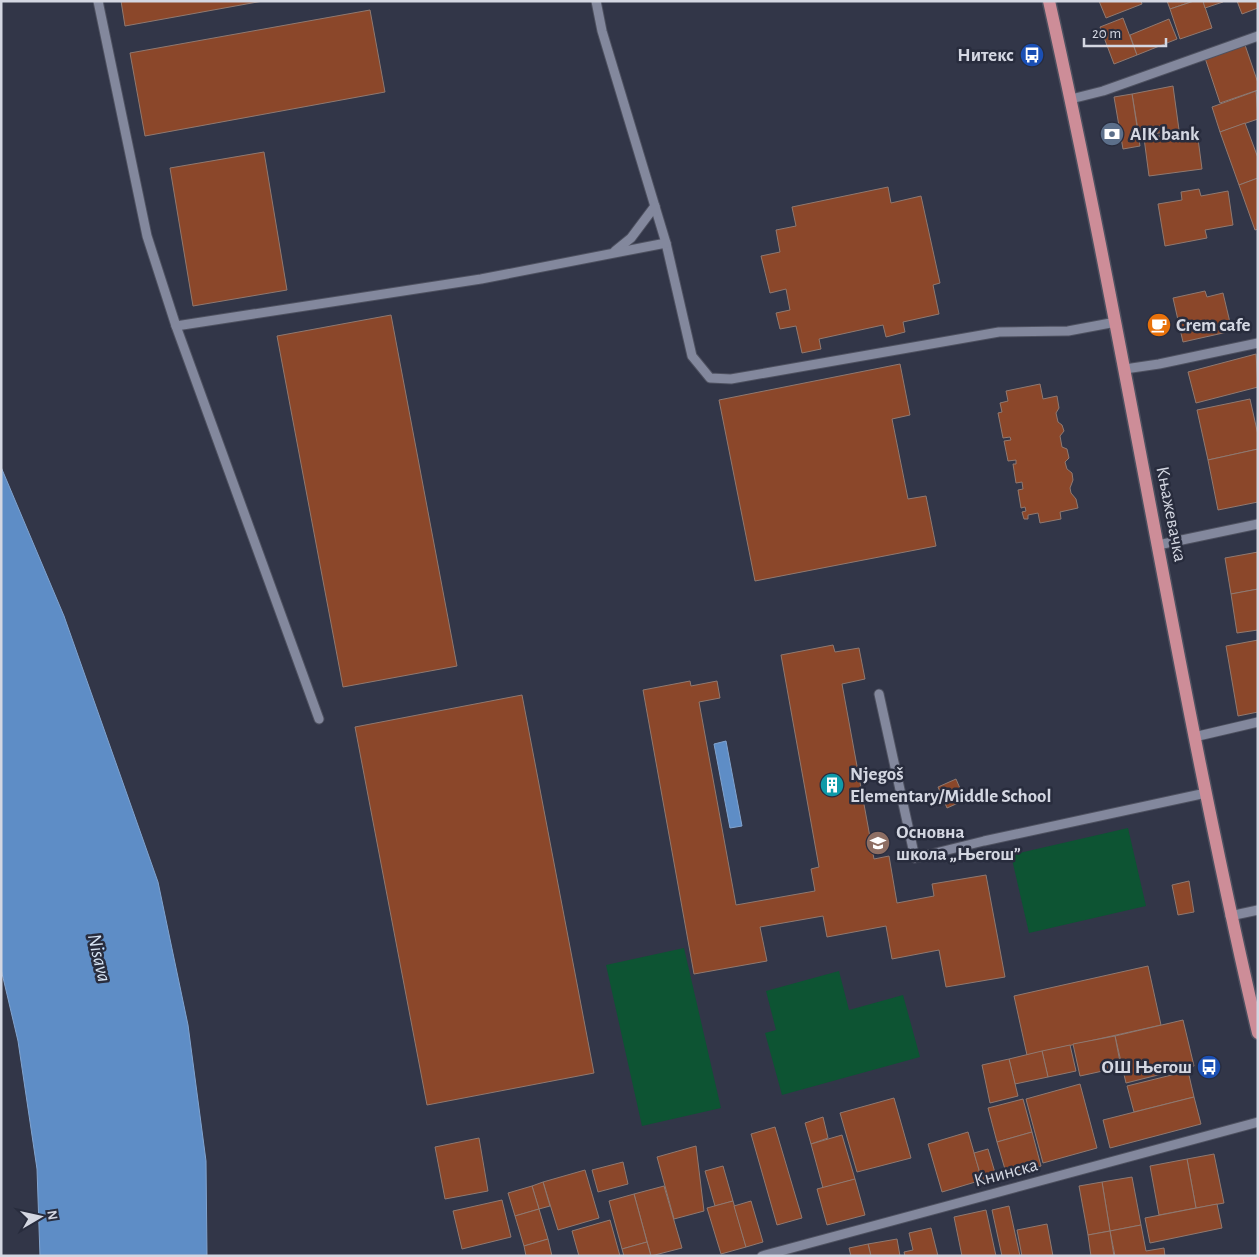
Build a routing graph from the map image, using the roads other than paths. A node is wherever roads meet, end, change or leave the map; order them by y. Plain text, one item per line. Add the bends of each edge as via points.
1 (98, 1) edge
2 (596, 1) edge
3 (1048, 1) edge
4 (1258, 36) edge
5 (1071, 99) junction
6 (655, 206) junction
7 (666, 243) junction
8 (613, 253) junction
9 (1116, 322) junction
10 (176, 326) junction
11 (1258, 343) edge
12 (1125, 369) junction
13 (1258, 524) edge
14 (1158, 545) junction
15 (879, 694) dead end
16 (320, 719) dead end
17 (1258, 722) edge
18 (1194, 737) junction
19 (1206, 793) junction
20 (1258, 910) edge
21 (1230, 916) junction
22 (1258, 1033) edge
23 (1258, 1122) edge
24 (762, 1256) edge

1 - 10 street via 146,236
2 - 6 street via 602,31
3 - 5 main road, Књажевачка
4 - 5 street via 1103,91
5 - 9 main road, Књажевачка
6 - 7 street
6 - 8 street via 631,238
7 - 8 street
7 - 9 street via 692,356 710,378 731,379 999,332 1068,332
8 - 10 street via 481,278
9 - 12 main road, Књажевачка
10 - 16 street
11 - 12 street
12 - 14 main road, Књажевачка
13 - 14 street
14 - 18 main road, Књажевачка
15 - 19 street via 915,858 984,840
17 - 18 street
18 - 19 main road, Књажевачка
19 - 21 main road, Књажевачка
20 - 21 street
21 - 22 main road, Књажевачка
23 - 24 street, Книнска

